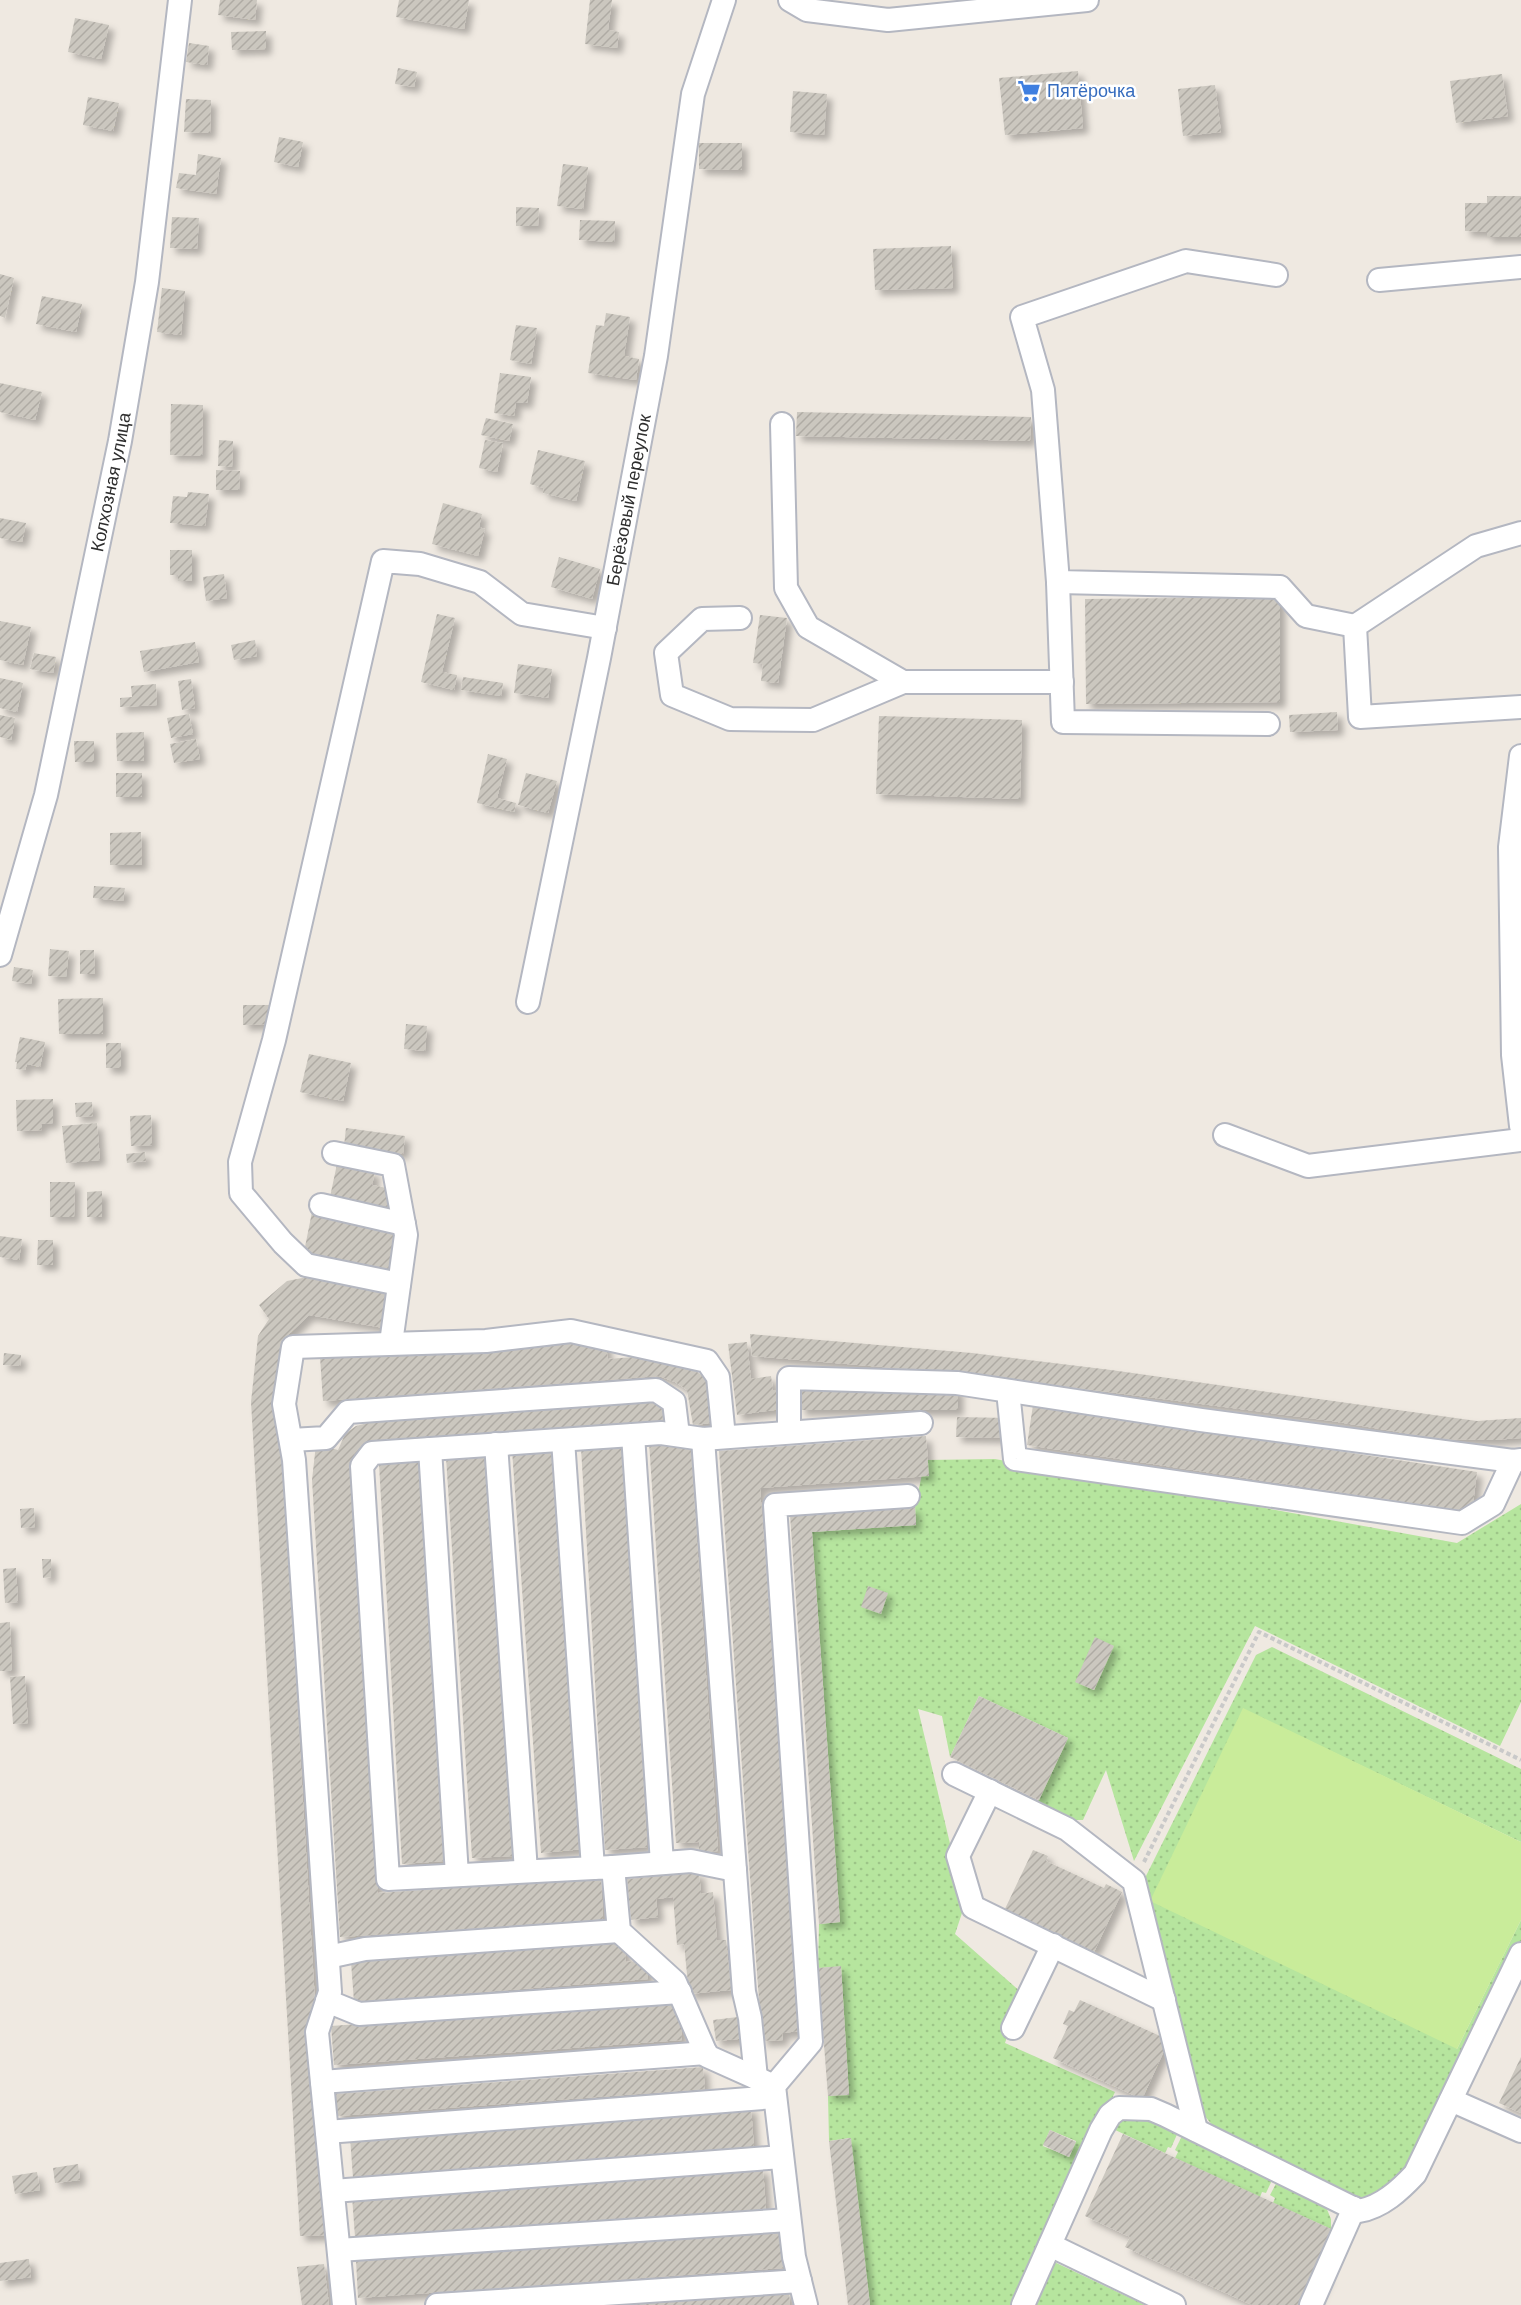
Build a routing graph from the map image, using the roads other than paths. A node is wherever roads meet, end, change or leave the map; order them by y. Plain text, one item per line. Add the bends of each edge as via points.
1 (180, 0) edge
2 (724, 0) edge
3 (790, 0) edge
4 (1087, 0) edge
5 (1521, 267) edge
6 (1276, 275) dead end
7 (1379, 280) dead end
8 (782, 424) dead end
9 (1521, 533) edge
10 (1058, 582) junction
11 (740, 618) dead end
12 (1355, 626) junction
13 (605, 628) junction
14 (903, 682) junction
15 (1062, 682) junction
16 (1521, 707) edge
17 (1268, 724) dead end
18 (1521, 756) edge
19 (0, 955) edge
20 (528, 1002) dead end
21 (1521, 1126) edge
22 (1225, 1135) dead end
23 (1521, 1140) edge
24 (334, 1153) dead end
25 (321, 1205) dead end
26 (404, 1224) junction
27 (399, 1284) junction
28 (391, 1343) junction
29 (1008, 1390) junction
30 (921, 1423) dead end
31 (789, 1432) junction
32 (633, 1435) junction
33 (678, 1435) junction
34 (713, 1438) junction
35 (291, 1440) junction
36 (563, 1440) junction
37 (496, 1444) junction
38 (430, 1449) junction
39 (1517, 1460) edge
40 (908, 1496) dead end
41 (954, 1774) dead end
42 (990, 1791) junction
43 (663, 1863) junction
44 (603, 1867) junction
45 (735, 1870) junction
46 (526, 1871) junction
47 (457, 1875) junction
48 (619, 1931) junction
49 (1053, 1945) junction
50 (1521, 1954) edge
51 (328, 1957) junction
52 (680, 1992) junction
53 (1164, 2000) junction
54 (327, 2001) junction
55 (1014, 2028) dead end
56 (706, 2053) junction
57 (322, 2082) junction
58 (768, 2087) junction
59 (1451, 2100) junction
60 (1196, 2130) junction
61 (1521, 2131) edge
62 (327, 2132) junction
63 (782, 2157) junction
64 (333, 2191) junction
65 (1354, 2208) junction
66 (789, 2220) junction
67 (1050, 2245) junction
68 (339, 2250) junction
69 (800, 2281) junction
70 (344, 2305) edge
71 (437, 2305) edge
72 (806, 2305) edge
73 (1023, 2305) edge
74 (1174, 2305) edge
75 (1311, 2305) edge

1 - 19 street, Колхозная улица via 147,282 120,441 46,795
2 - 13 street, Берёзовый переулок via 693,94 656,356
3 - 4 street via 807,10 888,20
5 - 7 street
6 - 10 street via 1186,261 1023,317 1043,390
8 - 14 street via 786,588 808,627
9 - 12 street via 1476,546
10 - 12 street via 1281,587 1306,616
10 - 15 street
11 - 14 street via 702,620 666,653 672,694 730,719 813,720
12 - 16 street via 1360,717
13 - 20 street, Берёзовый переулок
13 - 27 street via 522,614 480,582 420,564 383,561 274,1040 240,1162 241,1193 306,1265
14 - 15 street
15 - 17 street via 1063,722
18 - 21 street via 1510,847 1513,1055
22 - 23 street via 1308,1166
24 - 26 street via 393,1165
25 - 26 street
26 - 27 street
27 - 28 street
28 - 34 street via 486,1341 572,1331 707,1361 718,1377
28 - 35 street via 293,1347 284,1404
29 - 31 street via 957,1383 789,1378
29 - 39 street via 1201,1420
29 - 39 street via 1015,1459 1462,1523 1493,1504
30 - 31 street
31 - 34 street
32 - 33 street
32 - 36 street
32 - 43 street
33 - 34 street
33 - 35 street via 674,1402 656,1390 348,1412 326,1438
34 - 45 street
35 - 51 street
36 - 37 street
36 - 44 street
37 - 38 street
37 - 46 street
38 - 47 street
38 - 47 street via 372,1453 362,1466 388,1879
40 - 58 street via 775,1505 811,2042
41 - 42 street
42 - 49 street via 958,1856 973,1906
42 - 53 street via 1067,1829 1134,1881
43 - 44 street
43 - 45 street via 691,1862
44 - 46 street
44 - 48 street
45 - 58 street via 744,1992
46 - 47 street
48 - 51 street via 365,1949
48 - 52 street via 675,1982
49 - 53 street
49 - 55 street
50 - 59 street
51 - 54 street
52 - 54 street via 359,2014
52 - 56 street
53 - 60 street
54 - 57 street via 317,2032
56 - 57 street
56 - 58 street
57 - 62 street
58 - 62 street
58 - 63 street
59 - 61 street
59 - 65 street via 1415,2174 1398,2192 1368,2210
60 - 65 street
60 - 67 street via 1151,2109 1119,2108 1110,2115
62 - 64 street
63 - 64 street
63 - 66 street
64 - 68 street
65 - 75 street
66 - 68 street
66 - 69 street
67 - 73 street
67 - 74 street
68 - 70 street
69 - 71 street
69 - 72 street

